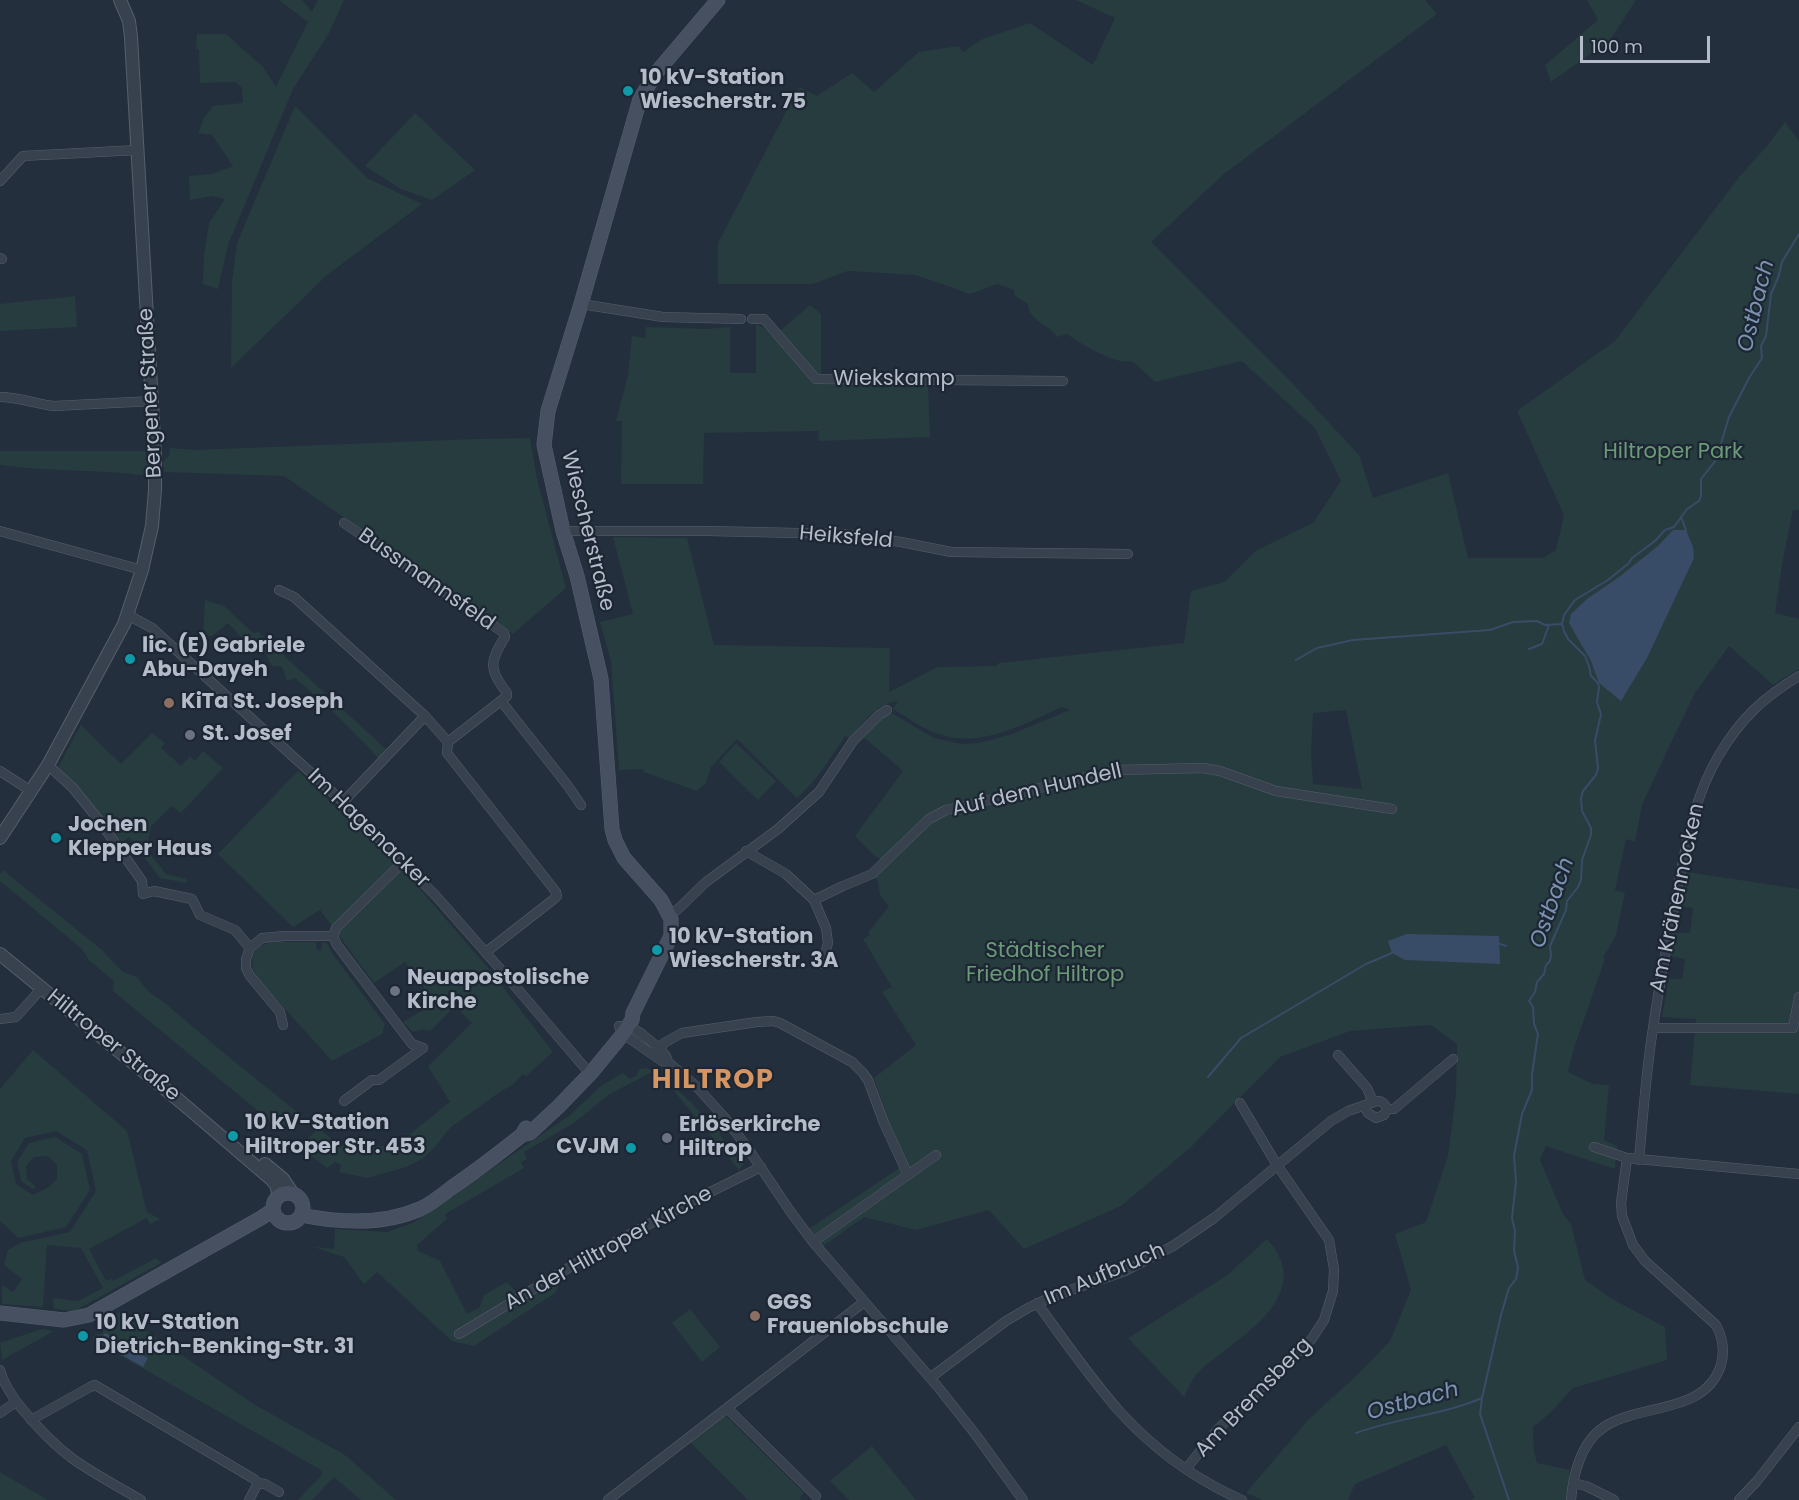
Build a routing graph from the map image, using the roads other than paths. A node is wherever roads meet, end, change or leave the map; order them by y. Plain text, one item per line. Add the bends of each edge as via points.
1 (120, 0) edge
2 (718, 0) edge
3 (138, 150) junction
4 (0, 181) edge
5 (581, 304) junction
6 (741, 319) dead end
7 (752, 319) dead end
8 (1063, 381) dead end
9 (0, 397) edge
10 (153, 400) junction
11 (344, 523) dead end
12 (0, 531) edge
13 (563, 531) junction
14 (1128, 554) dead end
15 (142, 570) junction
16 (279, 590) dead end
17 (128, 615) junction
18 (1799, 676) edge
19 (501, 700) junction
20 (886, 710) dead end
21 (425, 716) junction
22 (448, 742) junction
23 (48, 765) junction
24 (0, 771) edge
25 (31, 791) junction
26 (343, 801) junction
27 (581, 805) dead end
28 (1392, 809) dead end
29 (0, 838) edge
30 (746, 851) junction
31 (403, 861) junction
32 (814, 900) junction
33 (669, 913) junction
34 (333, 936) junction
35 (250, 948) junction
36 (486, 952) junction
37 (0, 954) edge
38 (822, 964) dead end
39 (42, 987) junction
40 (1799, 997) edge
41 (0, 1019) edge
42 (283, 1025) dead end
43 (626, 1025) junction
44 (1653, 1028) junction
45 (657, 1052) junction
46 (1338, 1055) dead end
47 (1453, 1059) dead end
48 (588, 1071) junction
49 (344, 1101) dead end
50 (1240, 1103) dead end
51 (1369, 1104) junction
52 (1387, 1109) junction
53 (226, 1140) junction
54 (1594, 1147) dead end
55 (936, 1155) dead end
56 (1627, 1158) junction
57 (1639, 1160) junction
58 (1277, 1165) junction
59 (761, 1167) junction
60 (1799, 1174) edge
61 (908, 1175) junction
62 (279, 1196) junction
63 (299, 1204) junction
64 (276, 1215) junction
65 (813, 1242) junction
66 (864, 1302) junction
67 (1037, 1303) junction
68 (0, 1313) edge
69 (459, 1334) dead end
70 (0, 1370) edge
71 (930, 1378) junction
72 (16, 1402) junction
73 (727, 1408) junction
74 (0, 1413) edge
75 (31, 1420) junction
76 (1799, 1427) edge
77 (1186, 1469) junction
78 (258, 1483) junction
79 (1573, 1483) junction
80 (279, 1492) dead end
81 (816, 1496) dead end
82 (141, 1500) edge
83 (249, 1500) edge
84 (608, 1500) edge
85 (1023, 1500) edge
86 (1242, 1500) edge
87 (1571, 1500) edge
88 (1614, 1500) edge
89 (1739, 1500) edge

1 - 3 street, Bergener Straße via 131,37
2 - 5 main road, Wiescherstraße via 656,73 640,99
3 - 4 street via 23,156
3 - 10 street, Bergener Straße
5 - 6 street via 663,317
5 - 13 main road, Wiescherstraße via 548,411 544,445
7 - 8 street, Wiekskamp via 764,319 816,380
9 - 10 street via 54,406
10 - 15 street, Bergener Straße via 155,490
11 - 19 street, Bussmannsfeld via 504,633 493,664 507,693
12 - 15 street
13 - 14 street, Heiksfeld via 843,534 951,552
13 - 33 main road, Wiescherstraße via 580,585 601,679 615,840 624,858
15 - 17 street, Bergener Straße
16 - 21 street via 294,597
17 - 23 street, Bergener Straße
17 - 26 street, Im Hagenacker via 152,628
18 - 44 street, Am Krähennocken via 1750,712 1718,756 1704,785 1680,870
19 - 22 street
19 - 27 street, Bussmannsfeld
20 - 30 street via 853,741 819,792 778,829
21 - 22 street
21 - 26 street
22 - 36 street via 447,753 557,896
23 - 25 street, Bergener Straße
23 - 35 street via 98,819 142,881 143,894 154,891 192,899 200,915 235,930
24 - 25 street
25 - 29 street, Bergener Straße
26 - 31 street, Im Hagenacker
28 - 32 street, Auf dem Hundell via 1276,791 1203,768 1116,770 945,810 929,819 872,874
30 - 32 street via 786,874
30 - 33 street
31 - 34 street via 336,928
31 - 36 street, Im Hagenacker
32 - 38 street via 828,943
33 - 43 main road via 671,936
34 - 35 street via 262,938
34 - 49 street via 412,1044 423,1048
35 - 42 street via 246,968 280,1012
36 - 48 street, Im Hagenacker
37 - 39 street, Hiltroper Straße
39 - 41 street via 16,1017
39 - 53 street, Hiltroper Straße
40 - 44 street via 1793,1028
43 - 45 street
43 - 48 main road
44 - 57 street, Am Krähennocken
45 - 59 street via 666,1056 708,1098
45 - 61 street via 664,1042 682,1033 757,1022 780,1023 845,1058 863,1073
46 - 51 street via 1366,1088
47 - 52 street via 1394,1109
48 - 63 main road via 522,1135 420,1208 364,1221
50 - 58 street, Am Bremsberg
51 - 52 street via 1381,1101
51 - 52 street via 1371,1116 1376,1118
51 - 58 street, Im Aufbruch via 1328,1122
53 - 62 street, Hiltroper Straße via 272,1180
53 - 63 street, Hiltroper Straße via 279,1174
54 - 56 street
55 - 61 street
56 - 57 street
56 - 79 street via 1621,1203 1633,1245 1645,1261 1716,1325 1723,1337 1722,1360 1710,1384 1695,1396 1603,1427 1589,1443
57 - 60 street
58 - 67 street, Im Aufbruch via 1205,1224 1161,1253 1125,1271
58 - 77 street, Am Bremsberg via 1329,1240 1335,1269 1328,1310 1311,1340 1218,1429
59 - 65 street
59 - 69 street, An der Hiltroper Kirche via 580,1261
61 - 65 street
62 - 63 main road via 284,1194
62 - 64 main road via 273,1204
63 - 64 main road via 292,1223
64 - 68 main road via 224,1239 89,1315 64,1320
65 - 66 street
66 - 71 street
66 - 73 street
67 - 71 street, Im Aufbruch via 1005,1321
67 - 77 street via 1122,1414
70 - 72 street
71 - 85 street
72 - 74 street
72 - 75 street
73 - 81 street
73 - 84 street
75 - 78 street via 95,1385
75 - 82 street via 74,1460
76 - 89 street
77 - 86 street
78 - 80 street
78 - 83 street
79 - 87 street
79 - 88 street

